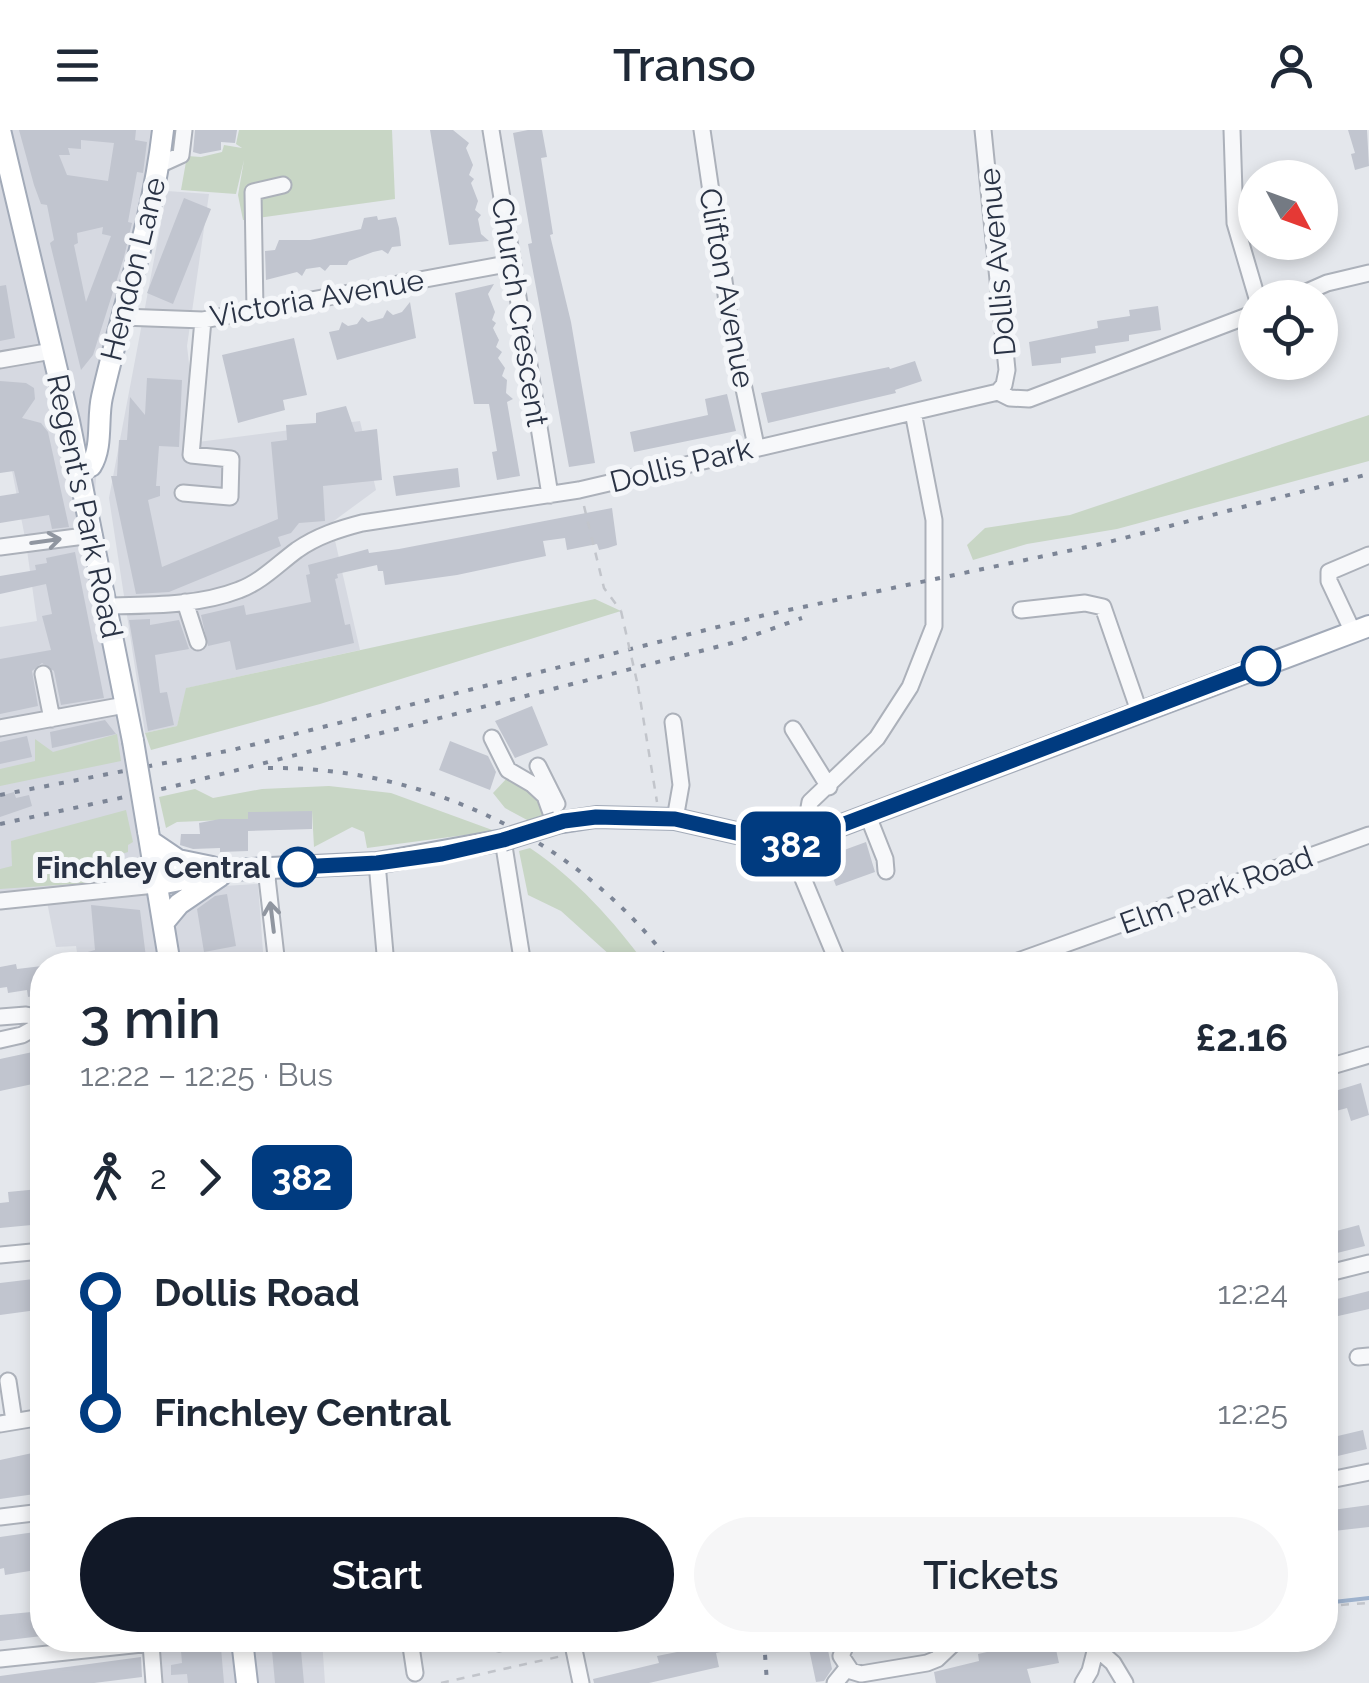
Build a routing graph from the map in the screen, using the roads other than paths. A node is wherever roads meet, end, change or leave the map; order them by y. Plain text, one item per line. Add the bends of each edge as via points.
1 (0, 130) edge
2 (163, 130) edge
3 (184, 130) edge
4 (491, 130) edge
5 (702, 130) edge
6 (983, 130) edge
7 (1232, 130) edge
8 (159, 165) junction
9 (6, 178) edge
10 (284, 185) dead end
11 (512, 263) junction
12 (1369, 272) edge
13 (1251, 280) edge
14 (1338, 280) edge
15 (255, 310) junction
16 (122, 317) junction
17 (1238, 319) edge
18 (202, 320) junction
19 (52, 351) junction
20 (0, 360) edge
21 (110, 362) junction
22 (998, 392) junction
23 (100, 407) junction
24 (67, 410) junction
25 (913, 412) junction
26 (756, 446) junction
27 (79, 471) junction
28 (183, 493) dead end
29 (550, 494) junction
30 (92, 535) junction
31 (0, 547) edge
32 (1369, 555) edge
33 (185, 602) junction
34 (106, 606) junction
35 (1021, 610) dead end
36 (1361, 629) edge
37 (198, 642) dead end
38 (43, 674) dead end
39 (125, 705) junction
40 (1139, 711) junction
41 (52, 719) junction
42 (673, 722) dead end
43 (0, 728) edge
44 (793, 729) dead end
45 (492, 738) dead end
46 (538, 766) dead end
47 (829, 787) junction
48 (868, 816) junction
49 (668, 819) junction
50 (559, 823) junction
51 (1369, 835) edge
52 (149, 836) junction
53 (817, 836) junction
54 (503, 840) junction
55 (789, 845) junction
56 (377, 863) junction
57 (266, 868) junction
58 (229, 870) junction
59 (886, 871) dead end
60 (155, 885) junction
61 (0, 901) edge
62 (164, 922) junction
63 (168, 952) edge
64 (276, 952) edge
65 (385, 952) edge
66 (520, 952) edge
67 (834, 952) edge
68 (1043, 952) edge
69 (30, 1016) edge
70 (0, 1017) edge
71 (30, 1029) edge
72 (0, 1040) edge
73 (1368, 1056) edge
74 (1338, 1064) edge
75 (30, 1252) edge
76 (0, 1255) edge
77 (1368, 1266) edge
78 (1338, 1272) edge
79 (8, 1381) dead end
80 (7, 1423) edge
81 (1369, 1472) edge
82 (1338, 1478) edge
83 (30, 1513) edge
84 (0, 1517) edge
85 (73, 1652) edge
86 (162, 1652) edge
87 (243, 1652) edge
88 (412, 1652) edge
89 (574, 1652) edge
90 (841, 1652) edge
91 (942, 1652) edge
92 (1092, 1652) edge
93 (1102, 1652) edge
94 (0, 1660) edge
95 (848, 1668) junction
96 (415, 1673) dead end
97 (1086, 1677) edge
98 (154, 1683) edge
99 (247, 1683) edge
100 (581, 1683) edge
101 (835, 1683) edge
102 (1122, 1683) edge

1 - 9 main road, Regent's Park Road
2 - 8 main road, Hendon Lane
3 - 8 street via 181,155
4 - 11 street, Church Crescent
5 - 26 street, Clifton Avenue
6 - 22 street, Dollis Avenue via 1007,370
7 - 13 street via 1234,223
8 - 16 main road, Hendon Lane
9 - 19 main road, Regent's Park Road
10 - 15 street via 253,192
11 - 15 street, Victoria Avenue
11 - 29 street, Church Crescent
12 - 14 street
15 - 18 street, Victoria Avenue
16 - 18 street, Victoria Avenue
16 - 21 main road, Hendon Lane
17 - 22 street, Dollis Park via 1029,399
18 - 28 street via 191,456 231,459 230,497
19 - 20 street
19 - 24 main road, Regent's Park Road
21 - 23 main road, Hendon Lane
21 - 24 main road
22 - 25 street, Dollis Park
23 - 24 main road
23 - 27 main road, Hendon Lane via 95,460
24 - 27 main road, Regent's Park Road
25 - 26 street, Dollis Park
25 - 47 street via 934,520 934,626 910,688 877,738
26 - 29 street, Dollis Park
27 - 30 main road, Regent's Park Road
29 - 33 street, Dollis Park via 344,528 299,548 238,591
31 -> 30 street
30 - 34 main road, Regent's Park Road
32 - 36 street via 1330,572 1329,581
33 - 34 street, Dollis Park
33 - 37 street
34 - 39 main road, Regent's Park Road
35 - 40 street via 1103,607
36 - 40 main road
38 - 41 street
39 - 41 street
39 - 52 main road, Regent's Park Road, bridge
40 - 48 main road
41 - 43 street
42 - 49 street via 681,785
44 - 47 street
45 - 50 street via 508,770 545,796
46 - 50 street
47 - 53 street via 810,802 807,819
48 - 53 main road
48 - 59 street
49 - 50 main road
49 - 55 main road
50 - 54 main road, bridge
51 - 68 street, Elm Park Road
52 - 58 main road via 178,860
52 - 60 main road, Regent's Park Road
53 - 55 main road
54 - 56 main road
54 - 66 street
55 - 67 street
56 - 57 main road
56 - 65 street
57 - 58 main road
64 -> 57 street
58 - 60 main road
58 - 62 main road
60 - 61 street
60 - 62 main road, Regent's Park Road
62 - 63 main road, Regent's Park Road
69 - 70 street
71 - 72 street
73 - 74 street
75 - 76 street
77 - 78 street
79 - 80 street
81 - 82 street
83 - 84 street
85 - 94 street
86 - 98 street
87 - 99 main road
88 - 96 street
89 - 100 street
90 - 95 street
91 - 95 street via 927,1664 861,1674
92 - 97 street
93 - 102 street
95 - 101 street
97 - 102 street

